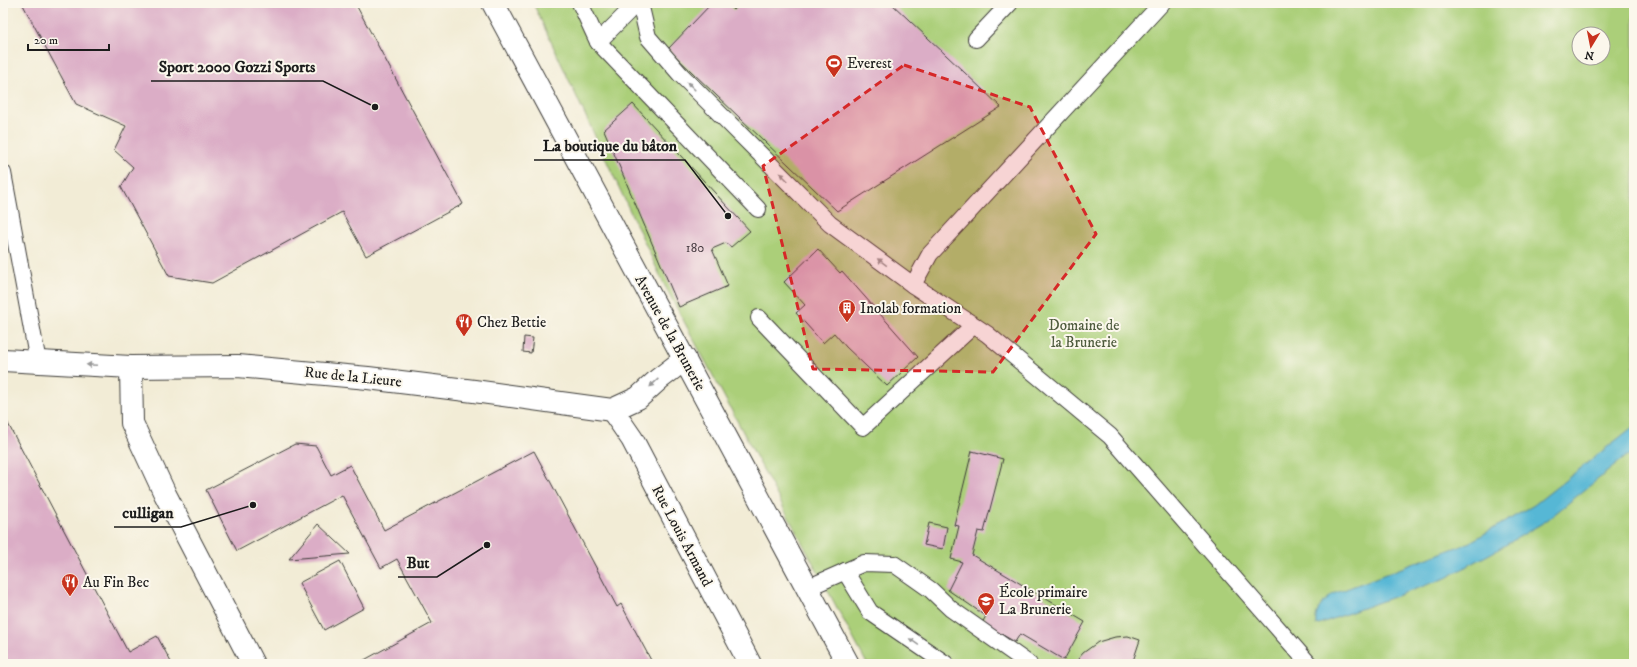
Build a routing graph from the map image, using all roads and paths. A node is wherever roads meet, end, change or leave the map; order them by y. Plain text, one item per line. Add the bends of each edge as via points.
1 (493, 3) edge
2 (580, 3) edge
3 (637, 3) edge
4 (640, 3) edge
5 (1010, 3) edge
6 (1162, 3) edge
7 (976, 39) dead end
8 (598, 42) junction
9 (3, 173) edge
10 (758, 209) dead end
11 (913, 285) junction
12 (759, 318) dead end
13 (974, 325) junction
14 (685, 359) junction
15 (3, 360) edge
16 (38, 362) junction
17 (131, 367) junction
18 (612, 410) junction
19 (845, 571) junction
20 (807, 588) junction
21 (253, 664) edge
22 (750, 664) edge
23 (848, 664) edge
24 (946, 664) edge
25 (1029, 664) edge
26 (1309, 664) edge

1 - 14 street, Avenue de la Brunerie
2 - 8 lane
3 - 8 lane
11 -> 4 lane via 830,224 680,74 648,37
5 - 7 lane
6 - 11 lane via 930,254
8 - 10 lane
9 - 16 lane
11 - 13 lane
12 - 13 lane via 863,428
13 - 26 lane via 1110,436
14 -> 18 street via 638,398
14 - 20 street, Avenue de la Brunerie
15 - 16 street, Rue de la Lieure
17 -> 16 street, Rue de la Lieure
17 - 18 street, Rue de la Lieure via 238,366 368,378
17 - 21 street via 132,423 165,494
18 - 22 street, Rue Louis Armand via 632,439
19 - 20 lane
24 -> 19 lane via 870,612
19 - 25 lane via 864,563 894,564
20 - 23 street, Avenue de la Brunerie

